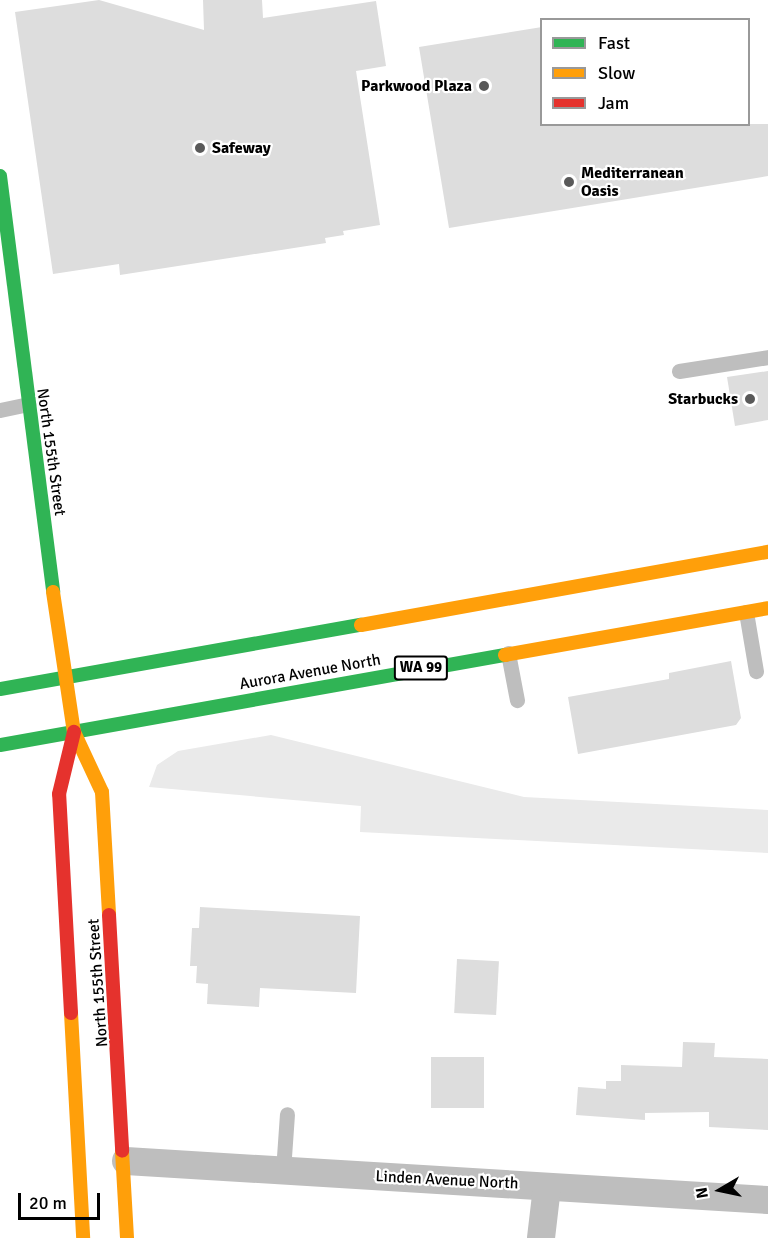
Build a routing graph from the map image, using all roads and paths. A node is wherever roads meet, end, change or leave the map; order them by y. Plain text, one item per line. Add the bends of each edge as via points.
1 (0, 176) edge
2 (4, 265) edge
3 (768, 357) edge
4 (679, 372) dead end
5 (28, 404) junction
6 (0, 410) edge
7 (768, 552) edge
8 (768, 608) edge
9 (747, 612) junction
10 (508, 653) junction
11 (756, 671) dead end
12 (64, 678) junction
13 (0, 688) edge
14 (517, 700) dead end
15 (74, 732) junction
16 (0, 746) edge
17 (287, 1114) dead end
18 (126, 1161) junction
19 (284, 1171) junction
20 (547, 1187) junction
21 (768, 1200) edge
22 (83, 1238) edge
23 (127, 1238) edge
24 (542, 1238) edge

1 - 2 main road, North 155th Street
2 - 5 main road, North 155th Street
3 - 4 lane
5 - 6 lane
5 - 12 main road, North 155th Street
7 - 12 main road
8 - 9 main road, Aurora Avenue North / WA 99
9 - 10 main road, Aurora Avenue North / WA 99
9 - 11 lane
10 - 14 lane
10 - 15 main road, Aurora Avenue North / WA 99
12 - 13 main road
12 - 15 main road, North 155th Street
15 - 16 main road, Aurora Avenue North / WA 99
15 - 18 main road, North 155th Street via 102,792
15 - 22 main road, North 155th Street via 59,794
17 - 19 lane
18 - 19 street, Linden Avenue North
18 - 23 main road, North 155th Street
19 - 20 street, Linden Avenue North
20 - 21 street, Linden Avenue North
20 - 24 street

